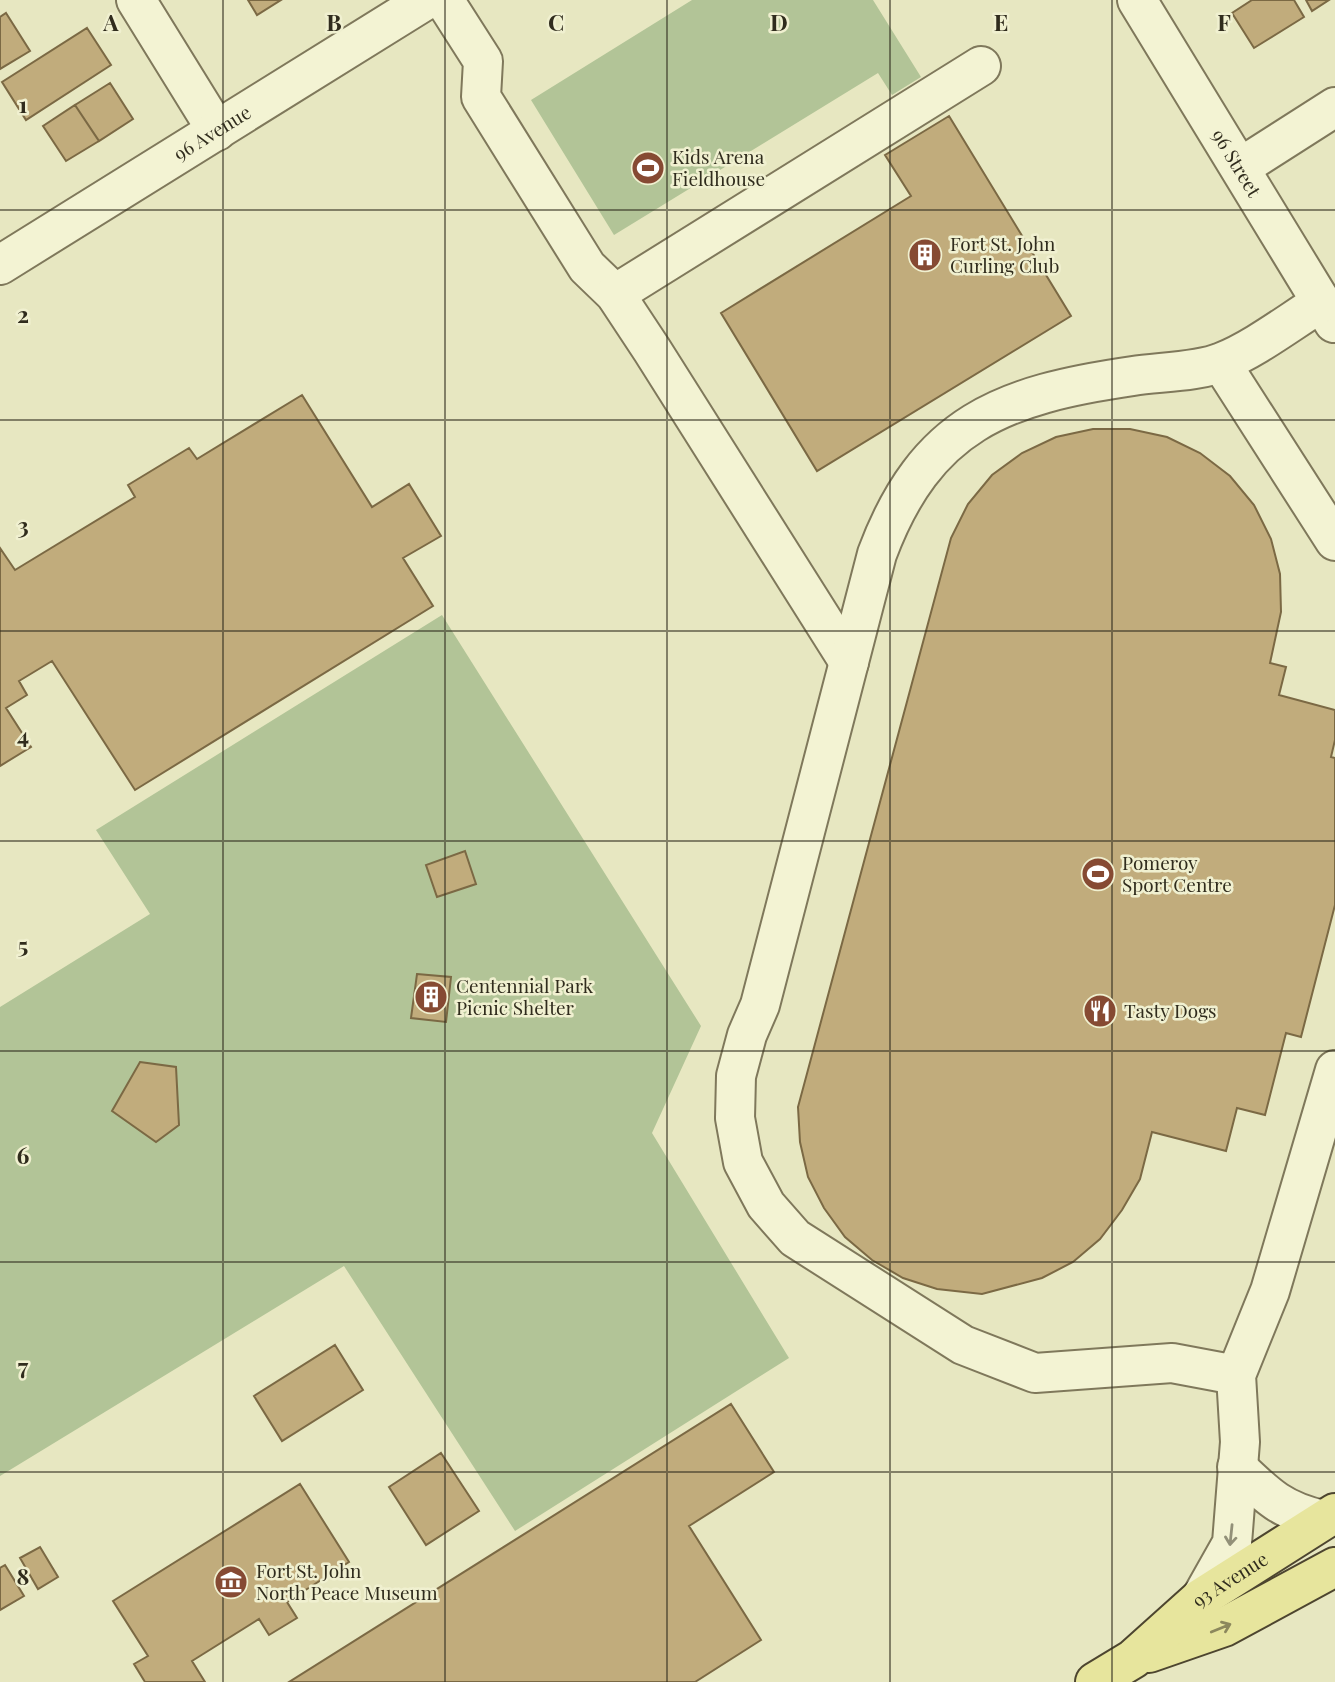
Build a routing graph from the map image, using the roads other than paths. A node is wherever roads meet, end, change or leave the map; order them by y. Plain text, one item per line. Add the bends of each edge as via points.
1 (136, 0) edge
2 (426, 0) edge
3 (444, 0) edge
4 (1137, 0) edge
5 (981, 66) dead end
6 (1335, 107) edge
7 (217, 131) junction
8 (1241, 167) junction
9 (0, 265) edge
10 (615, 294) junction
11 (1328, 313) edge
12 (1221, 363) junction
13 (1335, 541) edge
14 (849, 662) junction
15 (1335, 1070) edge
16 (1236, 1376) junction
17 (1237, 1467) junction
18 (1329, 1517) edge
19 (1335, 1567) edge
20 (1201, 1598) junction
21 (1133, 1658) junction
22 (1095, 1682) edge

1 - 7 street
2 - 7 street, 96 Avenue
3 - 10 street via 482,61 481,97 587,267
4 - 8 street, 96 Street
5 - 10 street
6 - 8 street
7 - 9 street, 96 Avenue
8 - 11 street, 96 Street
10 - 14 street
11 - 12 street
12 - 13 street
12 - 14 street via 1026,398 981,418 940,446 893,512 877,554
14 - 16 street via 760,1005 736,1076 734,1118 748,1172 766,1205 795,1238 963,1345 1035,1373 1172,1363
15 - 16 street via 1270,1291
16 - 17 street
17 - 18 street via 1272,1501 1294,1513
17 -> 20 street via 1232,1543
18 - 20 main road, 93 Avenue
21 -> 19 main road, 93 Avenue via 1224,1628
20 - 21 main road, 93 Avenue
21 - 22 main road, 93 Avenue

